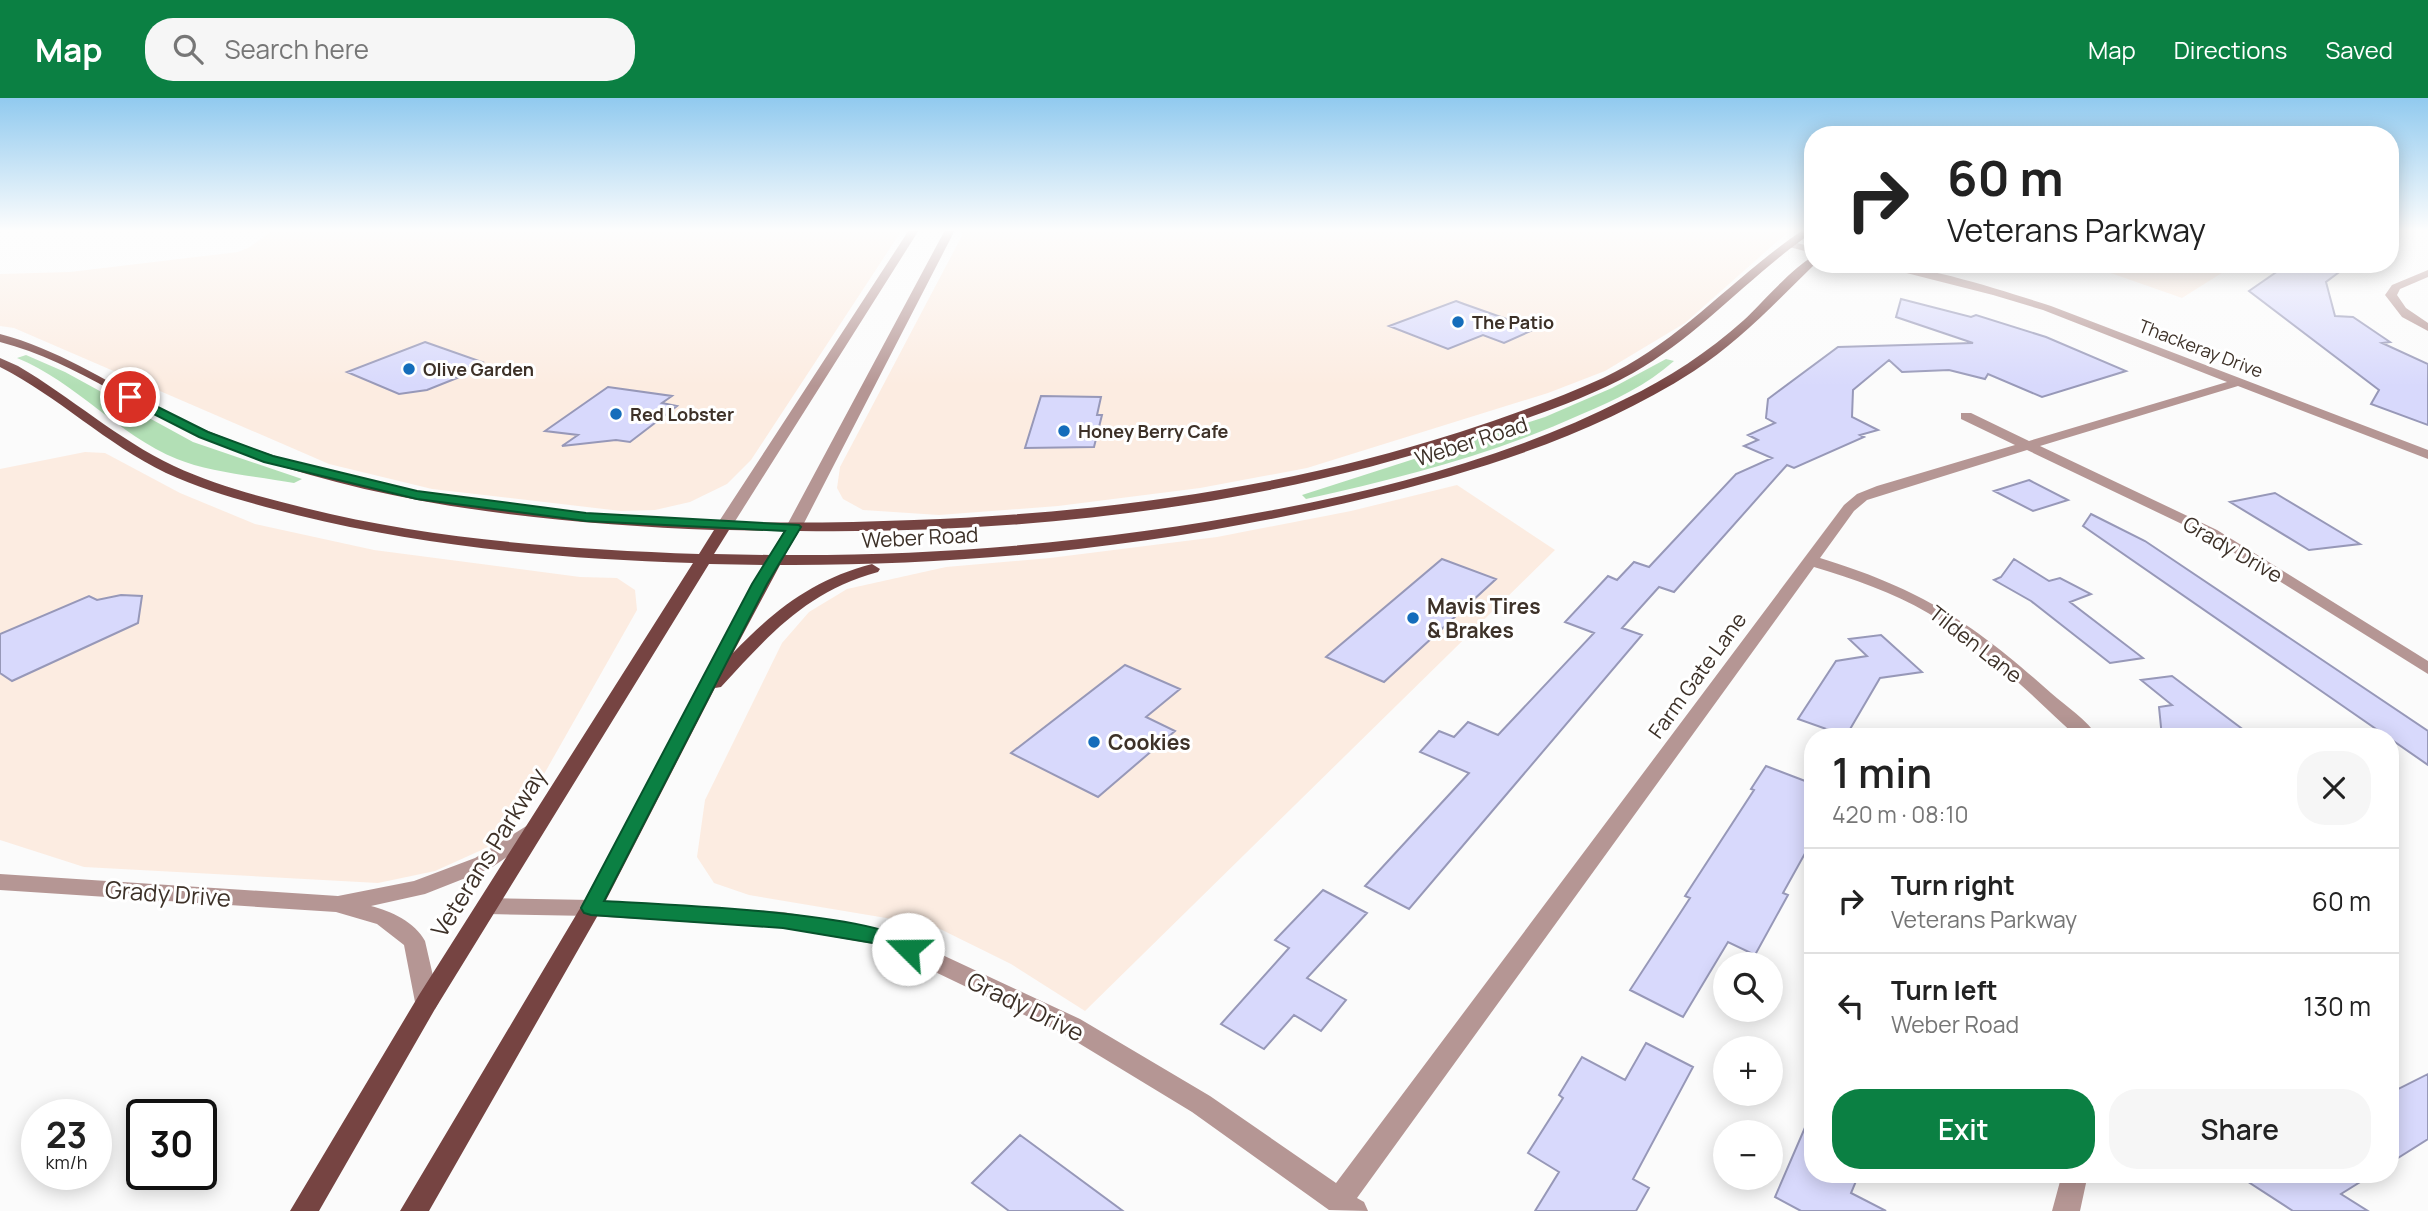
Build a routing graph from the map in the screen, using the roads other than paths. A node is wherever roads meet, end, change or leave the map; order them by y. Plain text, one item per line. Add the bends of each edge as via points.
1 (881, 282) edge
2 (923, 282) edge
3 (1746, 282) edge
4 (1790, 282) edge
5 (1953, 282) edge
6 (2408, 282) edge
7 (2428, 328) edge
8 (0, 338) edge
9 (0, 362) edge
10 (2239, 382) junction
11 (1966, 416) dead end
12 (2029, 444) junction
13 (2428, 455) edge
14 (724, 526) junction
15 (794, 527) junction
16 (703, 559) junction
17 (920, 559) junction
18 (1809, 560) junction
19 (773, 562) junction
20 (2428, 669) edge
21 (701, 699) junction
22 (2080, 728) edge
23 (540, 825) junction
24 (0, 882) edge
25 (336, 904) junction
26 (488, 906) junction
27 (591, 908) junction
28 (427, 1002) junction
29 (2073, 1183) edge
30 (1346, 1206) edge
31 (304, 1211) edge
32 (414, 1211) edge
33 (2066, 1211) edge

1 - 14 street
2 - 15 street
3 - 15 main road, Weber Road via 1644,361 1568,398 1436,446 1291,482 1110,510 971,523
4 - 17 main road, Weber Road via 1747,323 1675,378 1550,438 1450,472 1354,498 1163,535 1068,548
5 - 10 street, Thackeray Drive via 2047,308
6 - 7 street via 2391,295 2395,306
8 - 14 main road, Weber Road via 76,366 152,410 234,447 334,477 496,507
9 - 16 main road, Weber Road via 169,469 307,515 477,544
10 - 12 street, Farm Gate Lane
10 - 13 street, Thackeray Drive
11 - 12 street, Grady Drive
12 - 18 street, Farm Gate Lane via 1861,497
12 - 20 street, Grady Drive via 2212,533
14 - 15 main road, Weber Road
14 - 16 main road, Veterans Parkway
15 - 19 main road
16 - 19 main road, Weber Road
16 - 23 main road, Veterans Parkway
17 - 19 main road, Weber Road
17 - 21 main road via 847,574 813,589 779,614
18 - 22 street, Tilden Lane via 1935,609
18 - 30 street, Farm Gate Lane
19 - 21 main road
21 - 27 main road
23 - 25 street, Grady Drive via 483,863 417,888
23 - 26 main road, Veterans Parkway
24 - 25 street, Grady Drive
25 - 28 street, Grady Drive via 385,918 412,939
26 - 27 street, Grady Drive
26 - 28 main road, Veterans Parkway
27 - 30 street, Grady Drive via 783,920 883,937 1071,1026 1201,1104
27 - 32 main road
28 - 31 main road, Veterans Parkway
29 - 33 street

